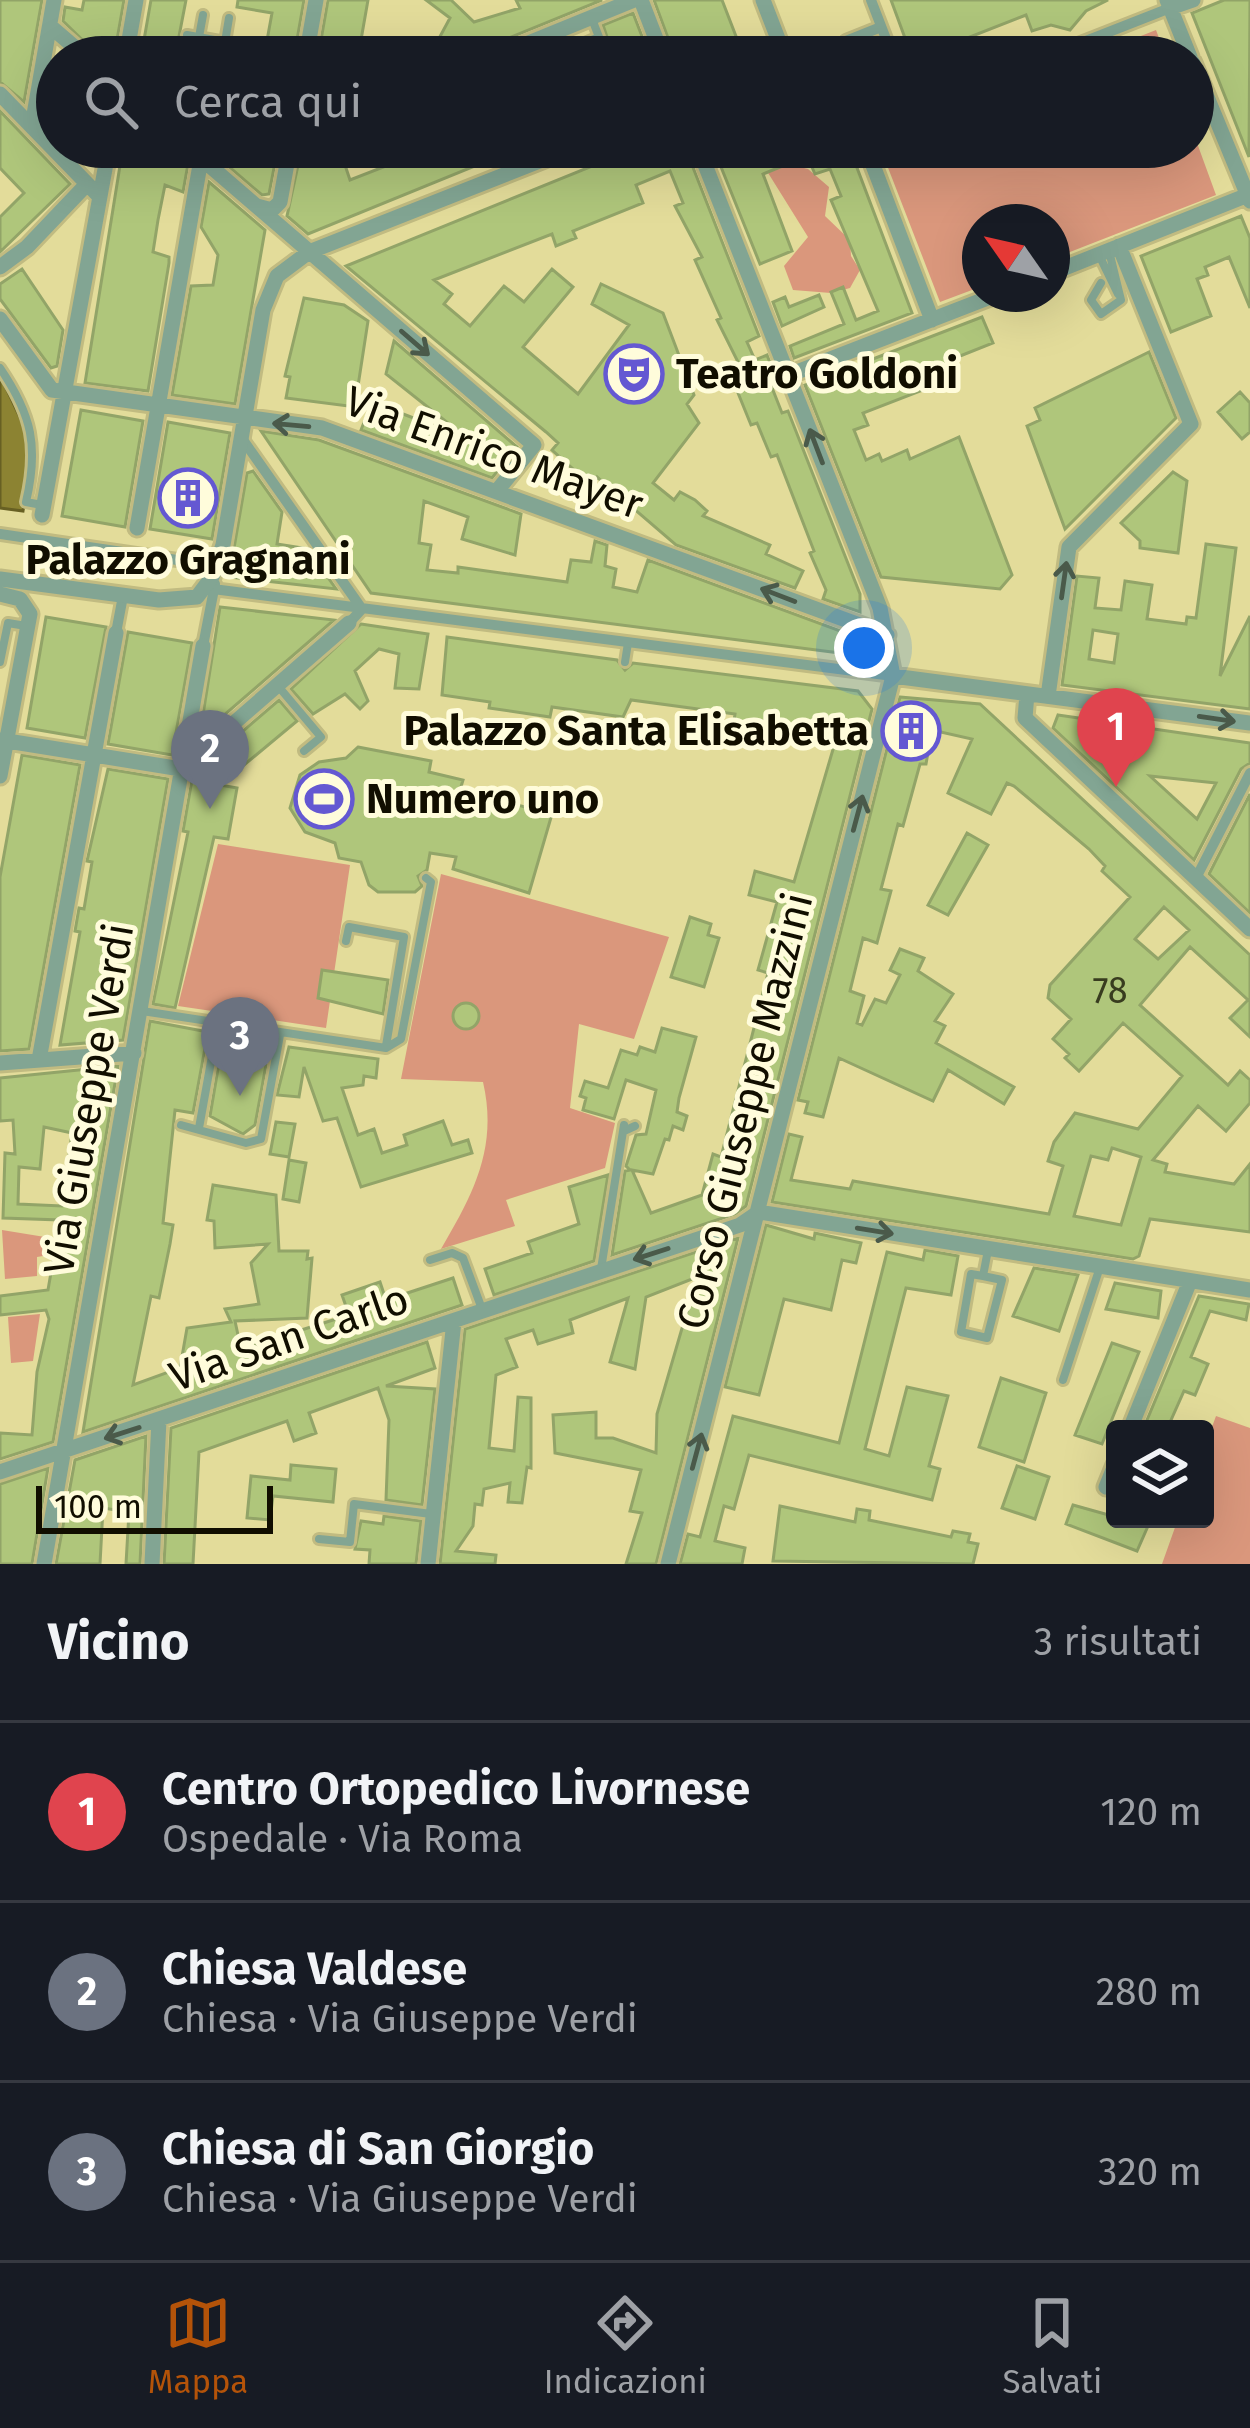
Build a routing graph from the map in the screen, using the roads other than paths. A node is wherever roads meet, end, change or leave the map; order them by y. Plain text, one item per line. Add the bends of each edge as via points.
1 (54, 0) edge
2 (136, 0) edge
3 (316, 0) edge
4 (638, 0) edge
5 (763, 0) edge
6 (871, 0) edge
7 (1192, 0) edge
8 (1169, 4) edge
9 (202, 15) dead end
10 (229, 18) dead end
11 (591, 18) junction
12 (50, 26) junction
13 (881, 27) junction
14 (188, 35) dead end
15 (48, 36) edge
16 (62, 36) edge
17 (135, 36) edge
18 (192, 36) edge
19 (199, 36) edge
20 (226, 36) edge
21 (310, 36) edge
22 (546, 36) edge
23 (599, 36) edge
24 (654, 36) edge
25 (777, 36) edge
26 (858, 36) edge
27 (885, 36) edge
28 (1094, 36) edge
29 (1182, 36) edge
30 (0, 94) edge
31 (36, 104) edge
32 (1214, 113) edge
33 (32, 126) junction
34 (36, 130) edge
35 (72, 168) edge
36 (106, 168) edge
37 (192, 168) edge
38 (212, 168) edge
39 (286, 168) edge
40 (522, 168) edge
41 (706, 168) edge
42 (874, 168) edge
43 (87, 184) junction
44 (100, 197) junction
45 (1249, 198) edge
46 (280, 202) junction
47 (257, 206) junction
48 (290, 237) junction
49 (1109, 251) junction
50 (309, 252) junction
51 (1070, 266) edge
52 (0, 267) edge
53 (1101, 283) dead end
54 (962, 308) edge
55 (0, 319) edge
56 (932, 320) junction
57 (0, 368) edge
58 (789, 375) junction
59 (63, 394) junction
60 (159, 408) junction
61 (243, 429) junction
62 (497, 491) junction
63 (43, 510) junction
64 (137, 528) joint
65 (0, 534) edge
66 (40, 538) junction
67 (132, 552) junction
68 (218, 566) junction
69 (213, 589) junction
70 (11, 591) edge
71 (123, 596) junction
72 (362, 609) junction
73 (349, 623) joint
74 (28, 626) junction
75 (116, 633) joint
76 (887, 635) junction
77 (628, 643) junction
78 (203, 646) joint
79 (0, 662) edge
80 (626, 662) dead end
81 (893, 676) junction
82 (278, 685) junction
83 (1028, 694) junction
84 (1048, 696) junction
85 (14, 702) junction
86 (0, 715) edge
87 (1250, 723) edge
88 (4, 740) edge
89 (304, 751) dead end
90 (95, 756) junction
91 (181, 769) junction
92 (1250, 773) edge
93 (0, 776) edge
94 (426, 878) dead end
95 (1195, 880) junction
96 (1250, 929) edge
97 (346, 941) dead end
98 (148, 1012) junction
99 (218, 1023) junction
100 (280, 1035) junction
101 (386, 1048) junction
102 (134, 1053) junction
103 (40, 1060) junction
104 (0, 1063) edge
105 (181, 1125) dead end
106 (628, 1128) dead end
107 (199, 1129) junction
108 (759, 1212) junction
109 (434, 1245) dead end
110 (988, 1249) junction
111 (1100, 1267) junction
112 (601, 1270) junction
113 (983, 1276) junction
114 (1190, 1281) junction
115 (1250, 1290) edge
116 (482, 1309) junction
117 (454, 1321) junction
118 (1063, 1380) dead end
119 (159, 1420) junction
120 (1134, 1420) edge
121 (65, 1451) junction
122 (0, 1472) edge
123 (432, 1514) junction
124 (319, 1539) dead end
125 (44, 1564) edge
126 (152, 1564) edge
127 (428, 1564) edge
128 (668, 1564) edge

1 - 12 street
2 - 17 street
3 - 21 street
4 - 11 street
4 - 24 street
5 - 25 street
6 - 13 street
7 - 8 street
8 - 28 street
8 - 29 street
9 - 19 lane
10 - 20 lane
11 - 22 street
11 - 23 lane
12 - 15 street
12 - 16 street
13 - 26 street
13 - 27 street
14 - 18 lane
30 - 33 street
31 - 33 street
32 - 45 street
33 - 34 street
35 - 43 street
36 - 44 street
37 - 60 street
38 - 47 street
39 - 46 street
40 - 50 street
41 - 58 street
42 - 56 street
43 - 44 street
43 - 52 street
44 - 59 street
45 - 49 street
46 - 47 street via 272,210
46 - 48 street
47 - 48 street
48 - 50 street
49 - 51 street
49 - 53 lane via 1119,304 1098,314 1090,299
84 -> 49 street via 1069,548 1191,424
50 - 61 street via 271,286
50 -> 62 street via 536,437
54 - 56 street
55 - 59 street via 43,385
56 - 58 street
57 - 63 lane via 36,442 26,502
76 -> 58 street
59 - 60 street, Via Enrico Mayer
59 - 63 street
60 - 61 street, Via Enrico Mayer
60 - 64 street
62 -> 61 street, Via Enrico Mayer via 322,428
61 - 68 street
61 - 72 street
76 -> 62 street, Via Enrico Mayer
63 - 66 street
64 - 67 street
65 - 66 street
66 - 67 street
67 - 68 street
68 - 69 street
68 - 71 street via 196,597
69 - 72 street
69 - 78 street
70 - 71 street
70 - 74 street
71 - 75 street
72 - 73 street
72 - 77 street
73 - 82 street
74 - 79 lane via 8,623
74 - 85 street
75 - 90 street
76 - 81 street
77 - 80 lane
77 - 81 street
78 - 91 street, Via Giuseppe Verdi
81 - 83 street
108 -> 81 street, Corso Giuseppe Mazzini
82 - 89 lane via 321,737
82 - 91 street
83 - 84 street
83 - 95 street via 1024,718
84 -> 87 street
85 - 86 street
85 - 88 street
88 - 90 street
88 - 93 street
90 - 91 street
90 - 103 street
91 - 98 street, Via Giuseppe Verdi
92 - 95 street
94 - 101 lane via 401,1039
95 - 96 street
97 - 101 lane via 349,927 404,937
98 - 99 lane
98 - 102 street, Via Giuseppe Verdi
99 - 100 lane
99 - 107 lane
100 - 101 lane
100 - 107 lane via 261,1139 246,1143
102 - 103 street
102 - 121 street, Via Giuseppe Verdi
103 - 104 street
105 - 107 lane
106 - 112 lane
108 -> 110 street
108 -> 112 street, Via San Carlo
128 -> 108 street, Corso Giuseppe Mazzini
109 - 116 lane via 434,1259 463,1258
110 - 111 street
110 - 113 lane
111 - 114 street
111 - 118 lane
112 - 116 street, Via San Carlo
113 - 113 lane via 971,1274 962,1332 987,1338 1002,1280
114 - 115 street
114 - 120 street
116 - 117 street, Via San Carlo
117 - 119 street, Via San Carlo
117 - 123 street
119 -> 121 street, Via San Carlo
119 - 126 street
121 - 122 street, Via San Carlo
121 - 125 street, Via Giuseppe Verdi
123 - 124 lane via 354,1504 350,1542
123 - 127 street

